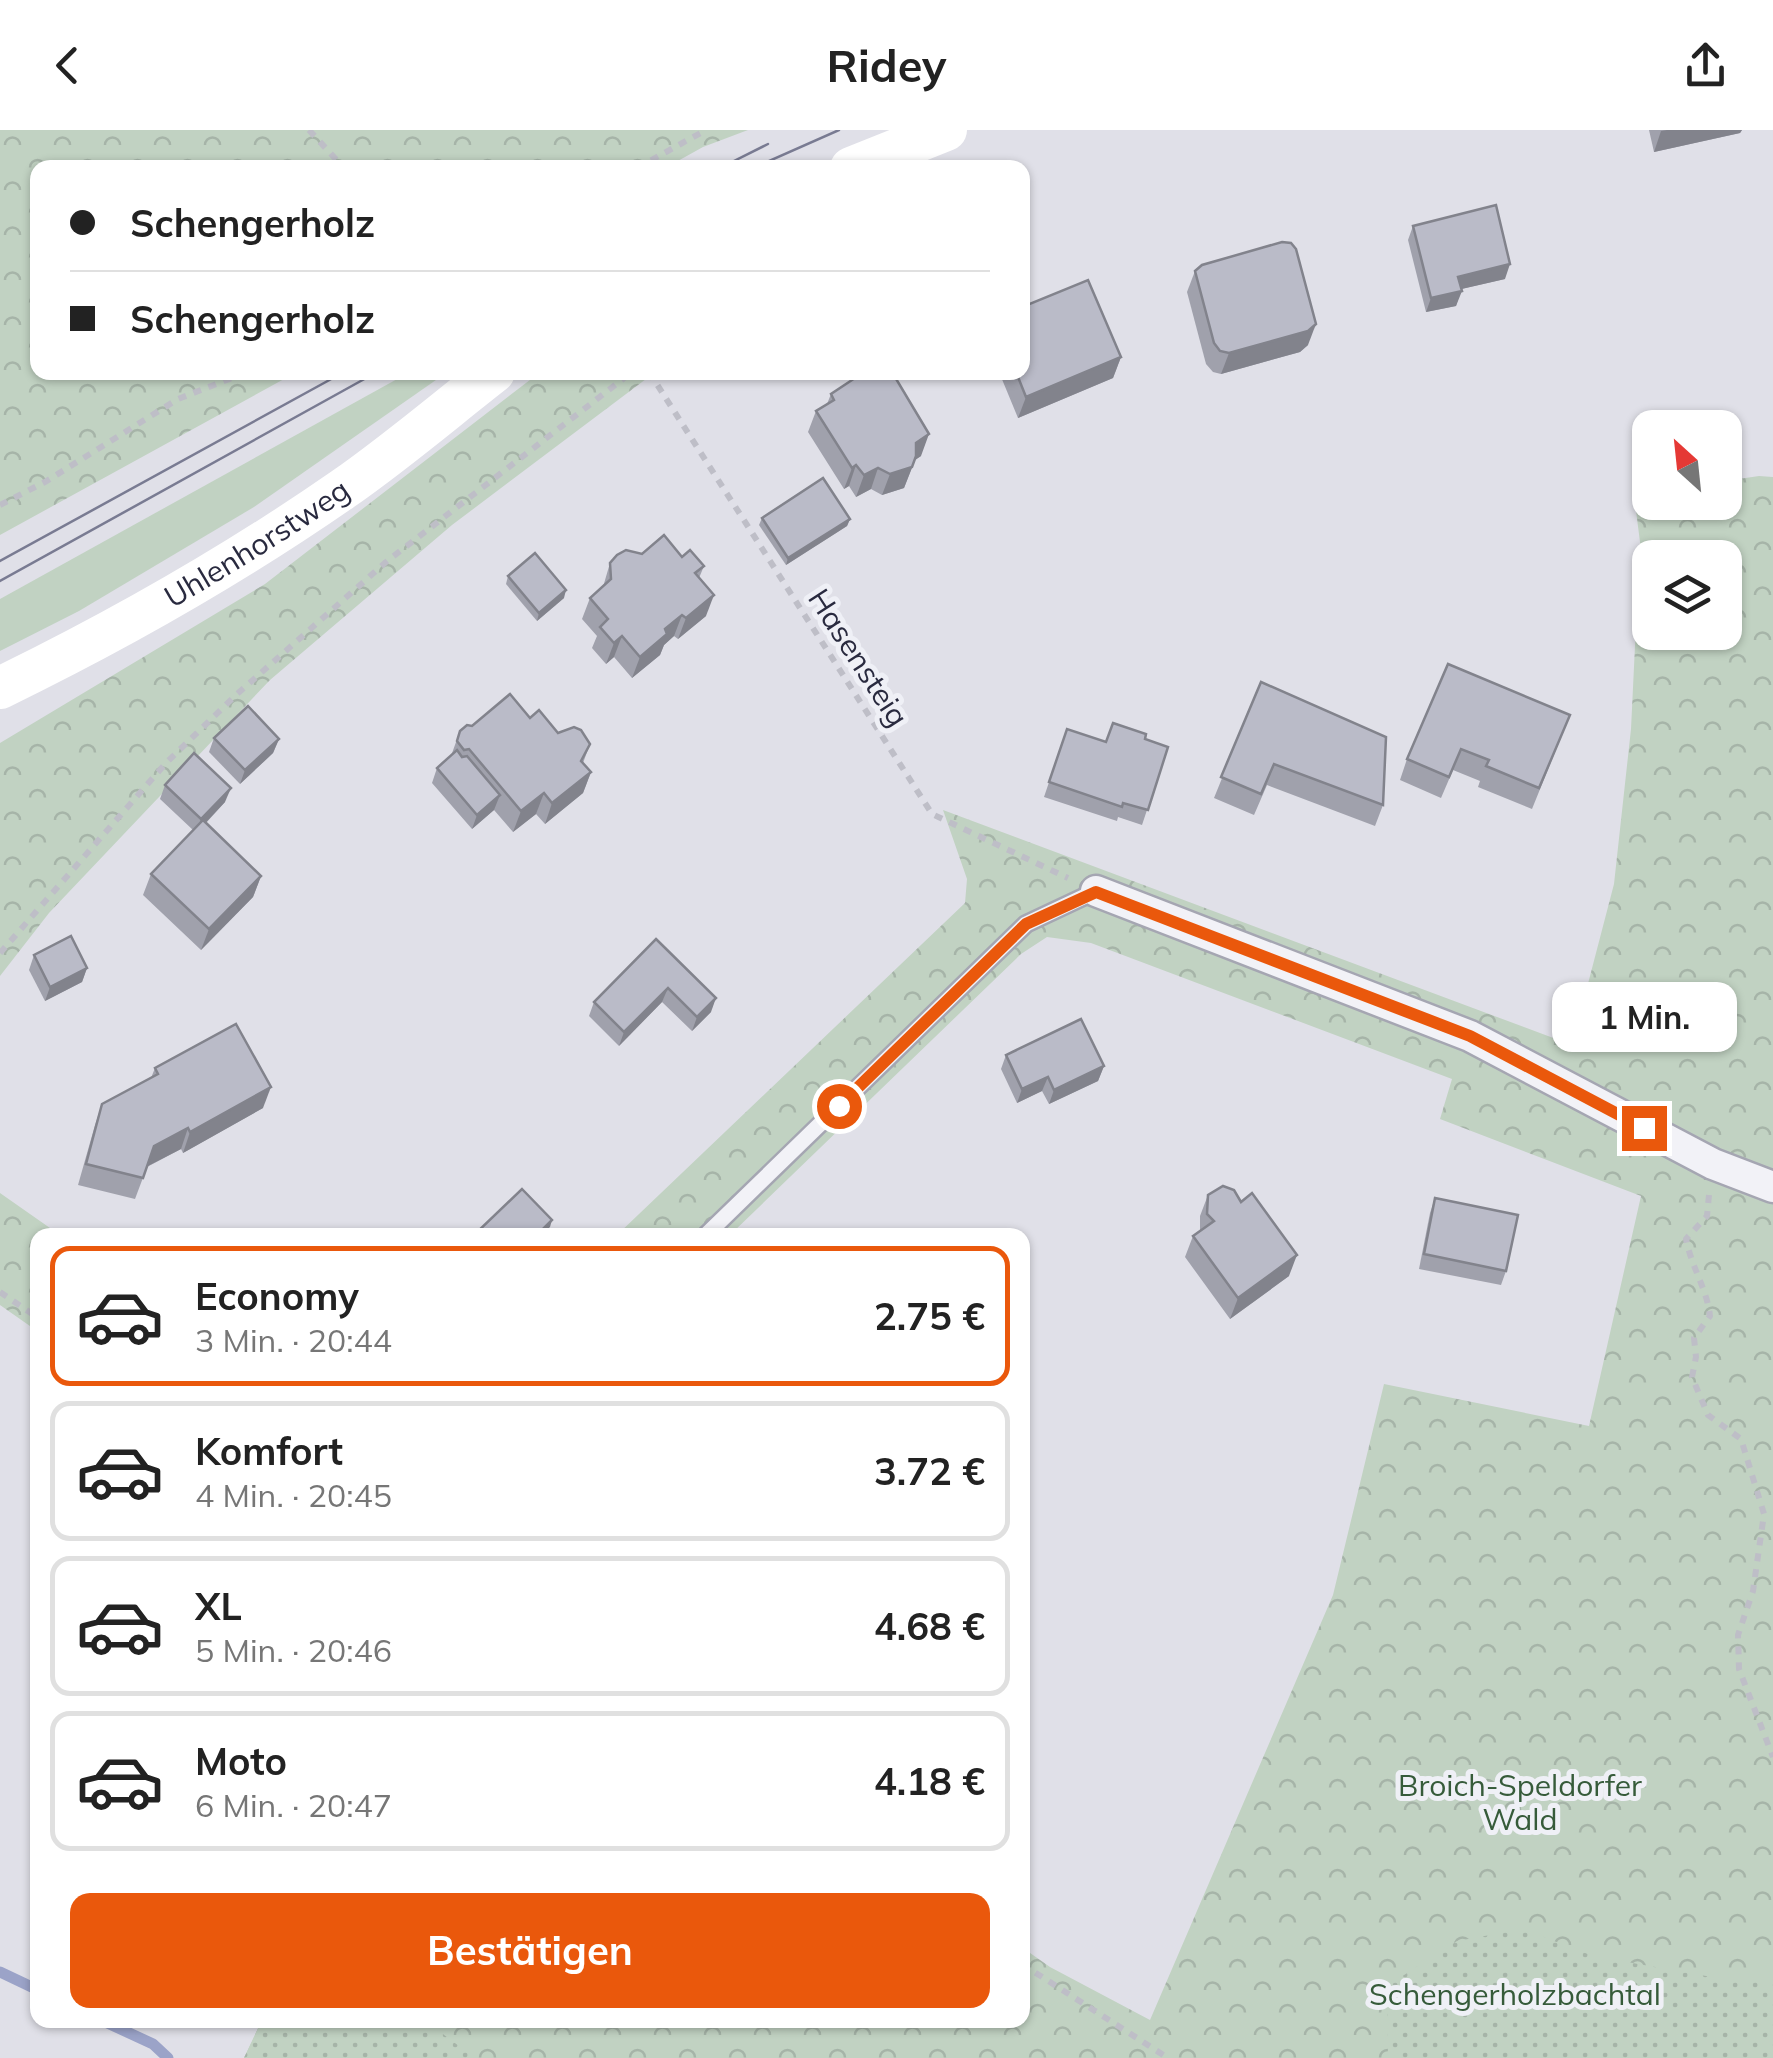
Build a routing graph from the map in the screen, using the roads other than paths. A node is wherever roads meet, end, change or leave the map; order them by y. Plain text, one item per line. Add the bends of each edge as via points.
1 (946, 130) edge
2 (871, 160) edge
3 (484, 380) edge
4 (0, 688) edge
5 (1096, 892) joint
6 (1773, 1187) edge
7 (713, 1228) edge

1 - 2 main road
3 - 4 main road, Uhlenhorstweg via 346,488 240,557
5 - 6 street via 1470,1036 1713,1164
5 - 7 lane via 1026,924

